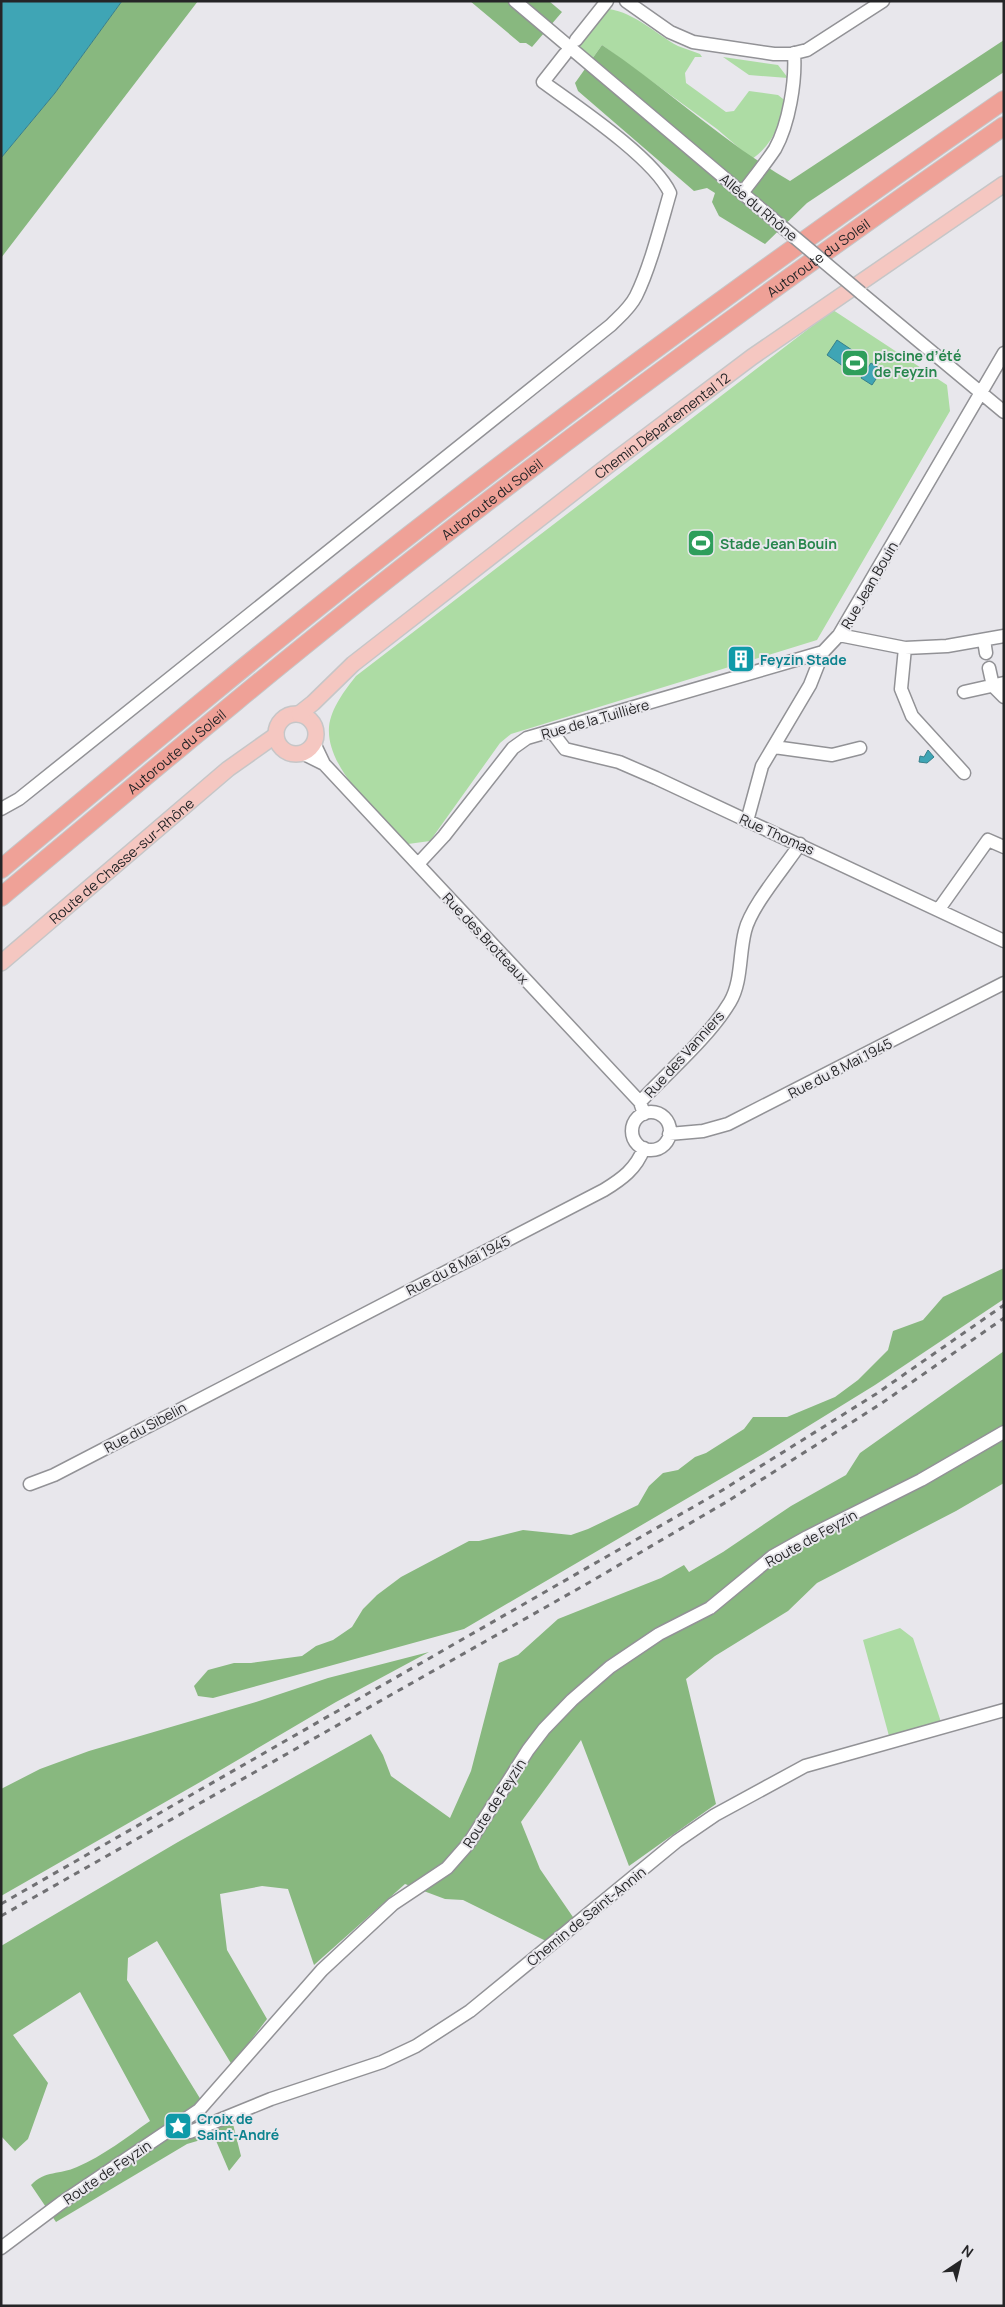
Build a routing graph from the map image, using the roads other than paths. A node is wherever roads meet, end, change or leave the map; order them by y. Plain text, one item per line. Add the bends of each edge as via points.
1 (515, 1) edge
2 (607, 1) edge
3 (626, 1) edge
4 (883, 1) edge
5 (576, 40) dead end
6 (794, 53) junction
7 (565, 54) dead end
8 (1004, 100) edge
9 (1004, 126) edge
10 (1004, 184) edge
11 (742, 193) junction
12 (1004, 353) edge
13 (981, 393) junction
14 (1004, 412) edge
15 (839, 636) junction
16 (1004, 636) edge
17 (984, 640) junction
18 (905, 648) junction
19 (823, 652) junction
20 (986, 653) dead end
21 (990, 668) dead end
22 (332, 683) junction
23 (998, 684) edge
24 (964, 692) dead end
25 (1004, 697) edge
26 (299, 714) junction
27 (314, 725) junction
28 (552, 732) junction
29 (276, 735) junction
30 (314, 743) junction
31 (774, 747) junction
32 (860, 748) dead end
33 (283, 749) junction
34 (302, 753) junction
35 (241, 761) junction
36 (324, 764) junction
37 (964, 773) dead end
38 (1, 809) edge
39 (747, 821) junction
40 (800, 844) junction
41 (1004, 847) edge
42 (418, 864) junction
43 (1, 870) edge
44 (1, 897) edge
45 (939, 910) junction
46 (1004, 941) edge
47 (1, 963) edge
48 (1004, 983) edge
49 (642, 1108) junction
50 (669, 1134) junction
51 (644, 1148) junction
52 (260, 1367) joint
53 (1004, 1432) edge
54 (30, 1484) dead end
55 (1004, 1710) edge
56 (176, 2127) junction
57 (1, 2248) edge

1 - 11 street, Allée du Rhône
2 - 5 street
3 - 6 street via 670,32 693,42 774,54
4 - 6 street via 807,50
6 - 11 street via 795,71 775,148
7 - 38 street via 543,82 644,161 665,182 670,193 636,296 627,309 19,799
8 - 43 highway, Autoroute du Soleil via 720,300 545,431 287,633
9 - 44 highway, Autoroute du Soleil via 728,322 496,496 222,713
10 - 22 main road, Chemin Départemental 12 via 752,357 352,664
11 - 13 street, Allée du Rhône, bridge
12 - 13 street, Rue Jean Bouin
13 - 14 street, Allée du Rhône
13 - 15 street, Rue Jean Bouin
15 - 18 street
15 - 19 street, Rue Jean Bouin
16 - 17 street
17 - 18 street
17 - 20 street
18 - 37 street via 901,689 912,716
19 - 28 street, Rue de la Tuillière
19 - 31 street, Rue Jean Bouin via 810,685
21 - 23 street
22 - 26 main road, Chemin Départemental 12
22 - 27 main road, Chemin Départemental 12
23 - 24 street
23 - 25 street
26 - 27 main road via 311,719
26 - 29 main road via 282,719
27 - 30 main road
28 - 39 street, Rue Thomas via 564,749 619,762
28 - 42 street, Rue de la Tuillière via 527,738 513,748
29 - 33 main road
29 - 35 main road, Route de Chasse-sur-Rhône
30 - 34 main road
30 - 36 street, Rue des Brotteaux
31 - 32 street via 832,755
31 - 39 street, Rue Jean Bouin via 762,766
33 - 34 main road
33 - 35 main road, Route de Chasse-sur-Rhône
34 - 36 street, Rue des Brotteaux
35 - 47 main road, Route de Chasse-sur-Rhône
36 - 42 street, Rue des Brotteaux
39 - 40 street, Rue Thomas
40 - 45 street, Rue Thomas
40 - 49 street, Rue des Vanniers via 756,908 745,930 731,1001
41 - 45 street via 988,840
42 - 49 street, Rue des Brotteaux
45 - 46 street, Rue Thomas
48 - 50 street, Rue du 8 Mai 1945 via 728,1124 703,1131
49 - 50 street via 664,1118
49 - 51 street via 632,1130 635,1140
50 - 51 street via 660,1147
51 - 52 street, Rue du 8 Mai 1945 via 635,1167 604,1190
52 - 54 street, Rue du Sibelin via 54,1475
53 - 56 street, Route de Feyzin via 921,1480 774,1556 710,1608 634,1649 587,1686 544,1729 469,1843 447,1868 393,1904 336,1956 199,2110
55 - 56 street, Chemin de Saint-Annin via 806,1766 715,1815 677,1841 470,2011 416,2046 382,2062 271,2099 190,2132
56 - 57 street, Route de Feyzin via 61,2203

